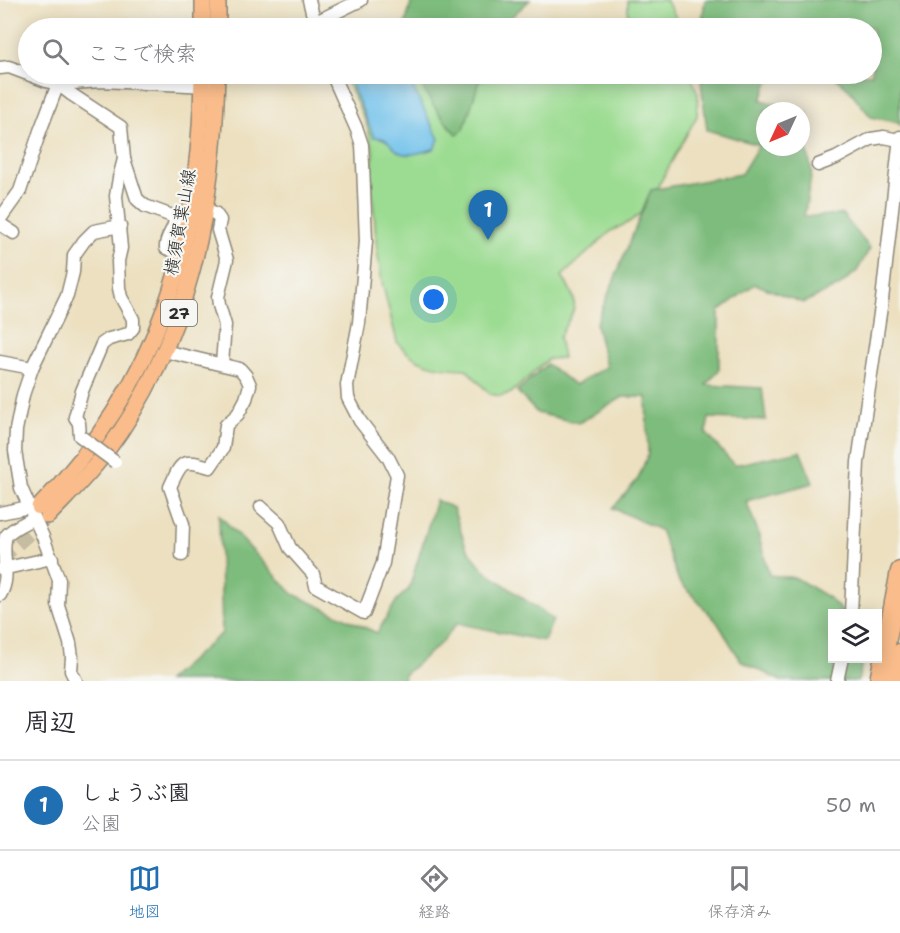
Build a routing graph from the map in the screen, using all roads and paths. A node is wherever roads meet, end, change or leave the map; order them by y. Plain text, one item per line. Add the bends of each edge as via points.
1 (203, 0) edge
2 (218, 0) edge
3 (309, 0) edge
4 (361, 0) edge
5 (203, 18) edge
6 (218, 18) edge
7 (313, 18) edge
8 (329, 18) edge
9 (0, 68) edge
10 (18, 70) edge
11 (58, 84) joint
12 (208, 84) edge
13 (209, 84) edge
14 (336, 84) edge
15 (899, 138) edge
16 (124, 159) junction
17 (818, 165) dead end
18 (205, 208) junction
19 (0, 221) edge
20 (120, 226) junction
21 (14, 233) dead end
22 (181, 254) junction
23 (164, 351) junction
24 (0, 362) edge
25 (222, 364) junction
26 (32, 368) junction
27 (119, 465) dead end
28 (261, 507) dead end
29 (38, 512) junction
30 (0, 513) edge
31 (182, 555) dead end
32 (52, 558) junction
33 (2, 569) junction
34 (900, 571) edge
35 (0, 595) edge
36 (851, 609) edge
37 (900, 653) edge
38 (841, 663) edge
39 (76, 681) edge
40 (837, 681) edge
41 (879, 681) edge
42 (894, 681) edge

1 - 5 main road
2 - 6 main road
3 - 7 street
4 - 8 street
9 - 10 street
11 - 16 street via 121,127
11 - 19 street via 20,191
12 - 22 main road, 横須賀葉山線 / 27 via 192,205
13 - 18 main road, 横須賀葉山線 / 27
14 - 28 street via 362,145 366,241 348,398 397,475 383,563 363,612 316,586 313,574 290,548 279,523
15 - 17 street via 871,139
15 - 36 street via 882,300 858,462
16 - 20 street via 116,196
16 - 22 street via 137,199 175,220 165,241 166,248
18 - 23 main road, 横須賀葉山線 / 27 via 195,263
18 - 25 street via 220,219 218,230 228,260 218,297 225,325
19 - 21 street
20 - 26 street via 94,231 74,255 67,296
20 - 27 street, bridge via 119,288 134,319 133,328 128,334 102,344 75,417 81,436
22 - 29 main road, 横須賀葉山線 / 27 via 160,322 123,399 104,430
23 - 25 street
23 - 29 main road, 横須賀葉山線 / 27 via 106,451
24 - 26 street
25 - 31 street via 240,369 250,385 238,414 226,425 223,447 210,467 183,464 170,487 183,524
26 - 29 street via 23,395 15,446 21,488
29 - 30 street
29 - 32 street
29 - 33 street via 1,544
32 - 33 street
32 - 39 street via 59,580 58,605
33 - 35 street via 5,586
34 - 41 highway
37 - 42 highway
38 - 40 street

